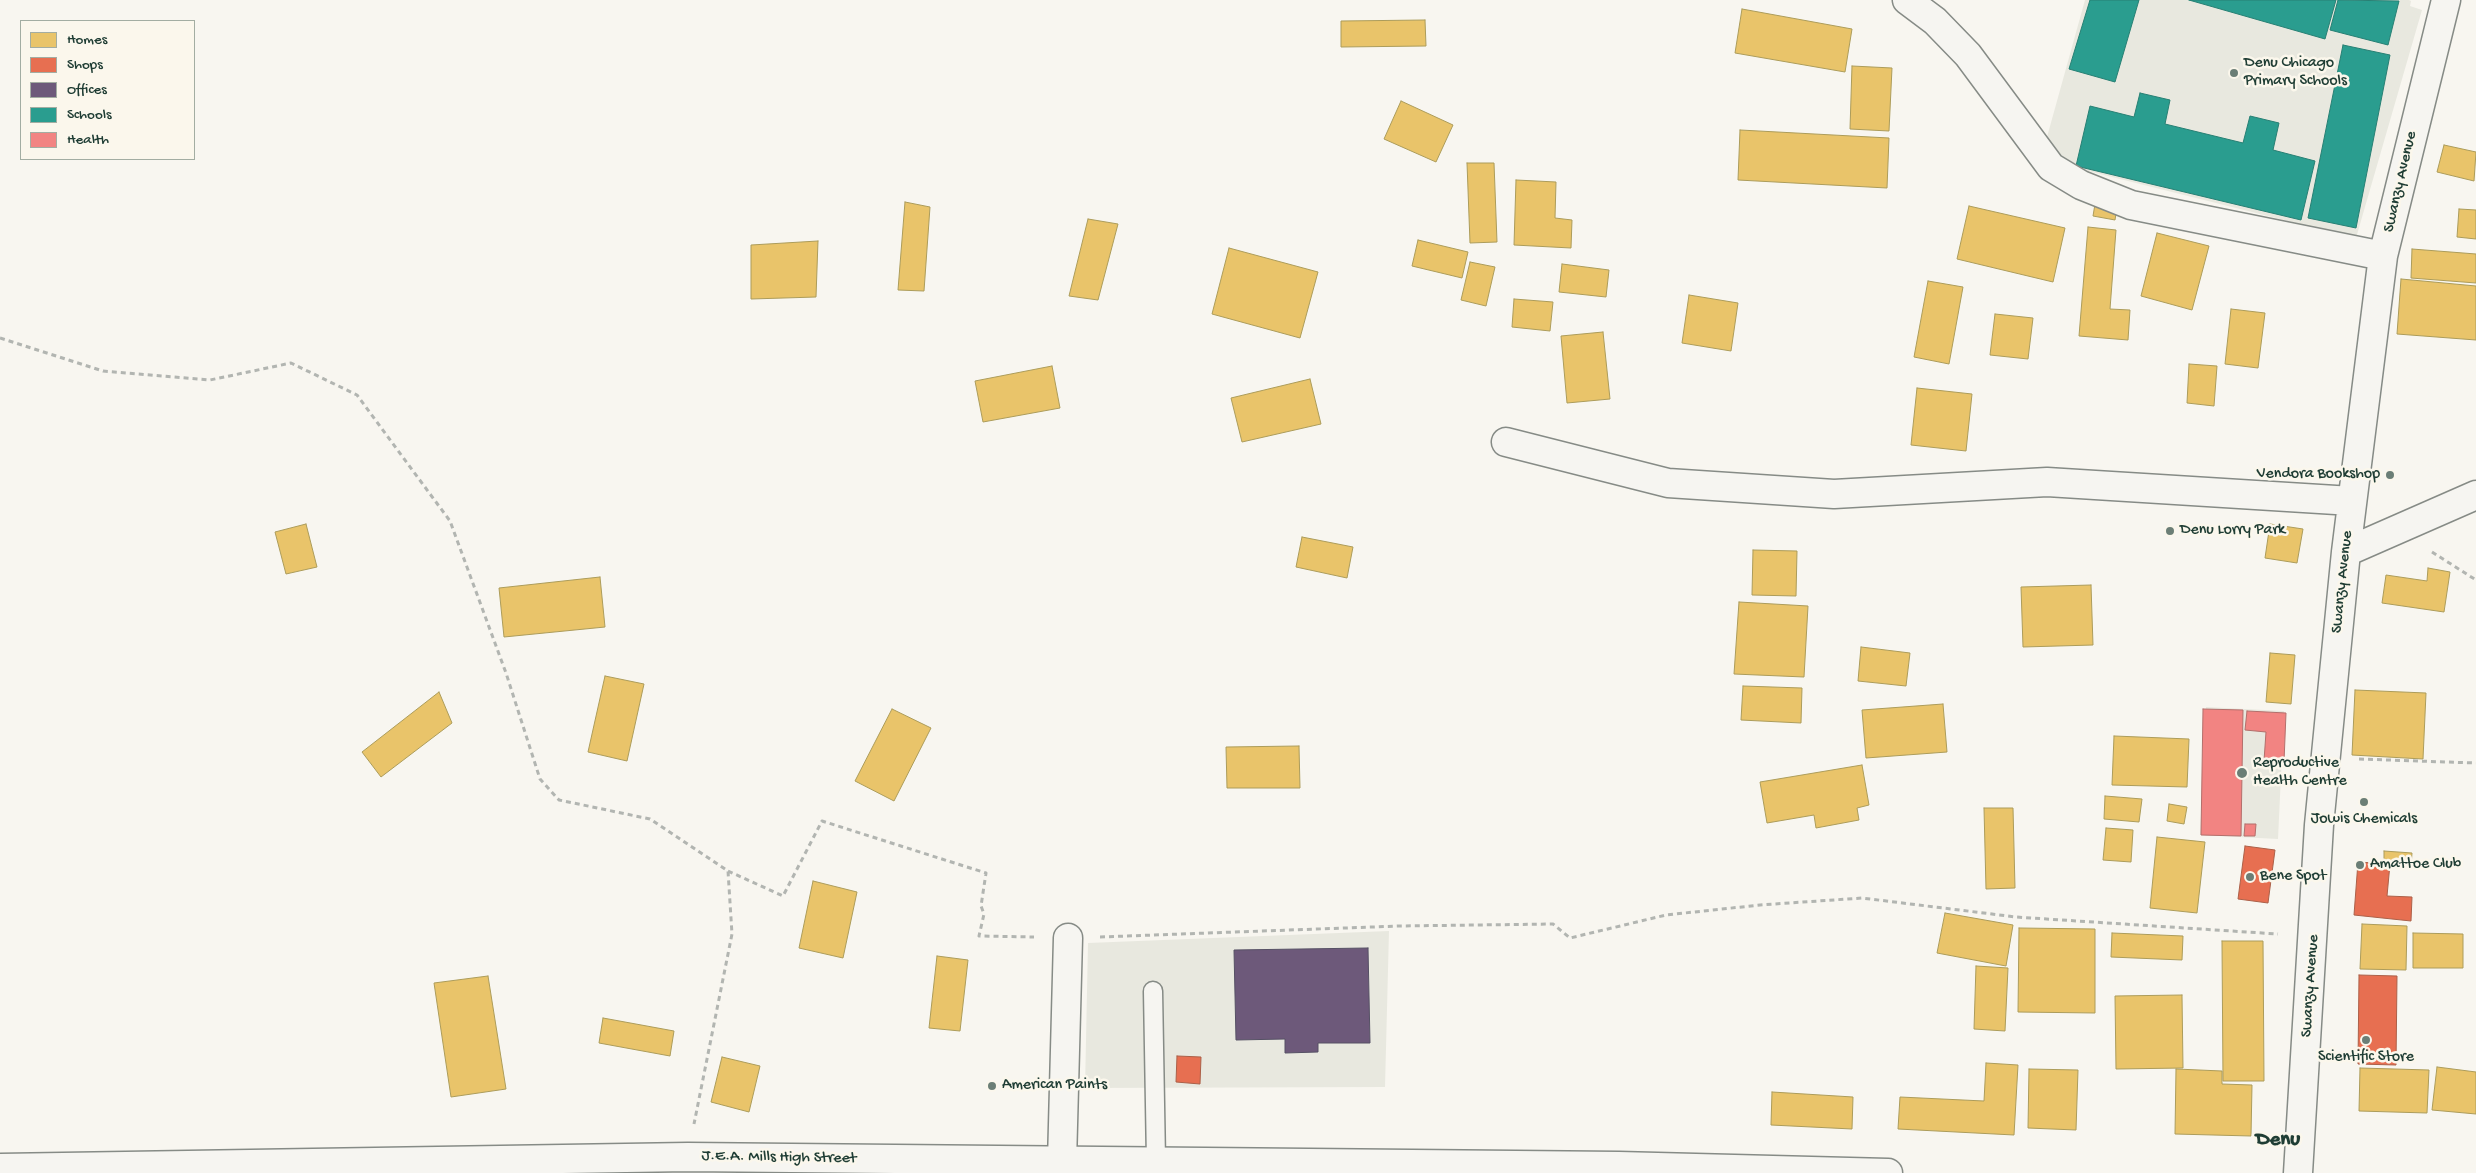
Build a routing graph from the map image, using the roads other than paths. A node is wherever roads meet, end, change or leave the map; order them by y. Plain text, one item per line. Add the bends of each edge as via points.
1 (1907, 0) edge
2 (2446, 0) edge
3 (2383, 256) junction
4 (1506, 442) dead end
5 (2476, 495) edge
6 (2352, 501) junction
7 (2346, 552) junction
8 (1068, 938) road end
9 (1153, 991) dead end
10 (1156, 1161) junction
11 (1062, 1162) junction
12 (0, 1168) edge
13 (1888, 1173) edge
14 (2298, 1173) edge

1 - 3 main road via 1935,21 1968,55 2051,167 2081,185 2131,205
2 - 3 main road, Swanzy Avenue
3 - 6 main road, Swanzy Avenue
4 - 6 main road via 1668,483 1834,494 2047,482
5 - 7 main road
6 - 7 main road, Swanzy Avenue
7 - 14 main road, Swanzy Avenue via 2319,825
8 - 11 main road
9 - 10 lane
10 - 11 main road, J.E.A. Mills High Street
10 - 13 main road, J.E.A. Mills High Street via 1619,1166
11 - 12 main road, J.E.A. Mills High Street via 688,1157

